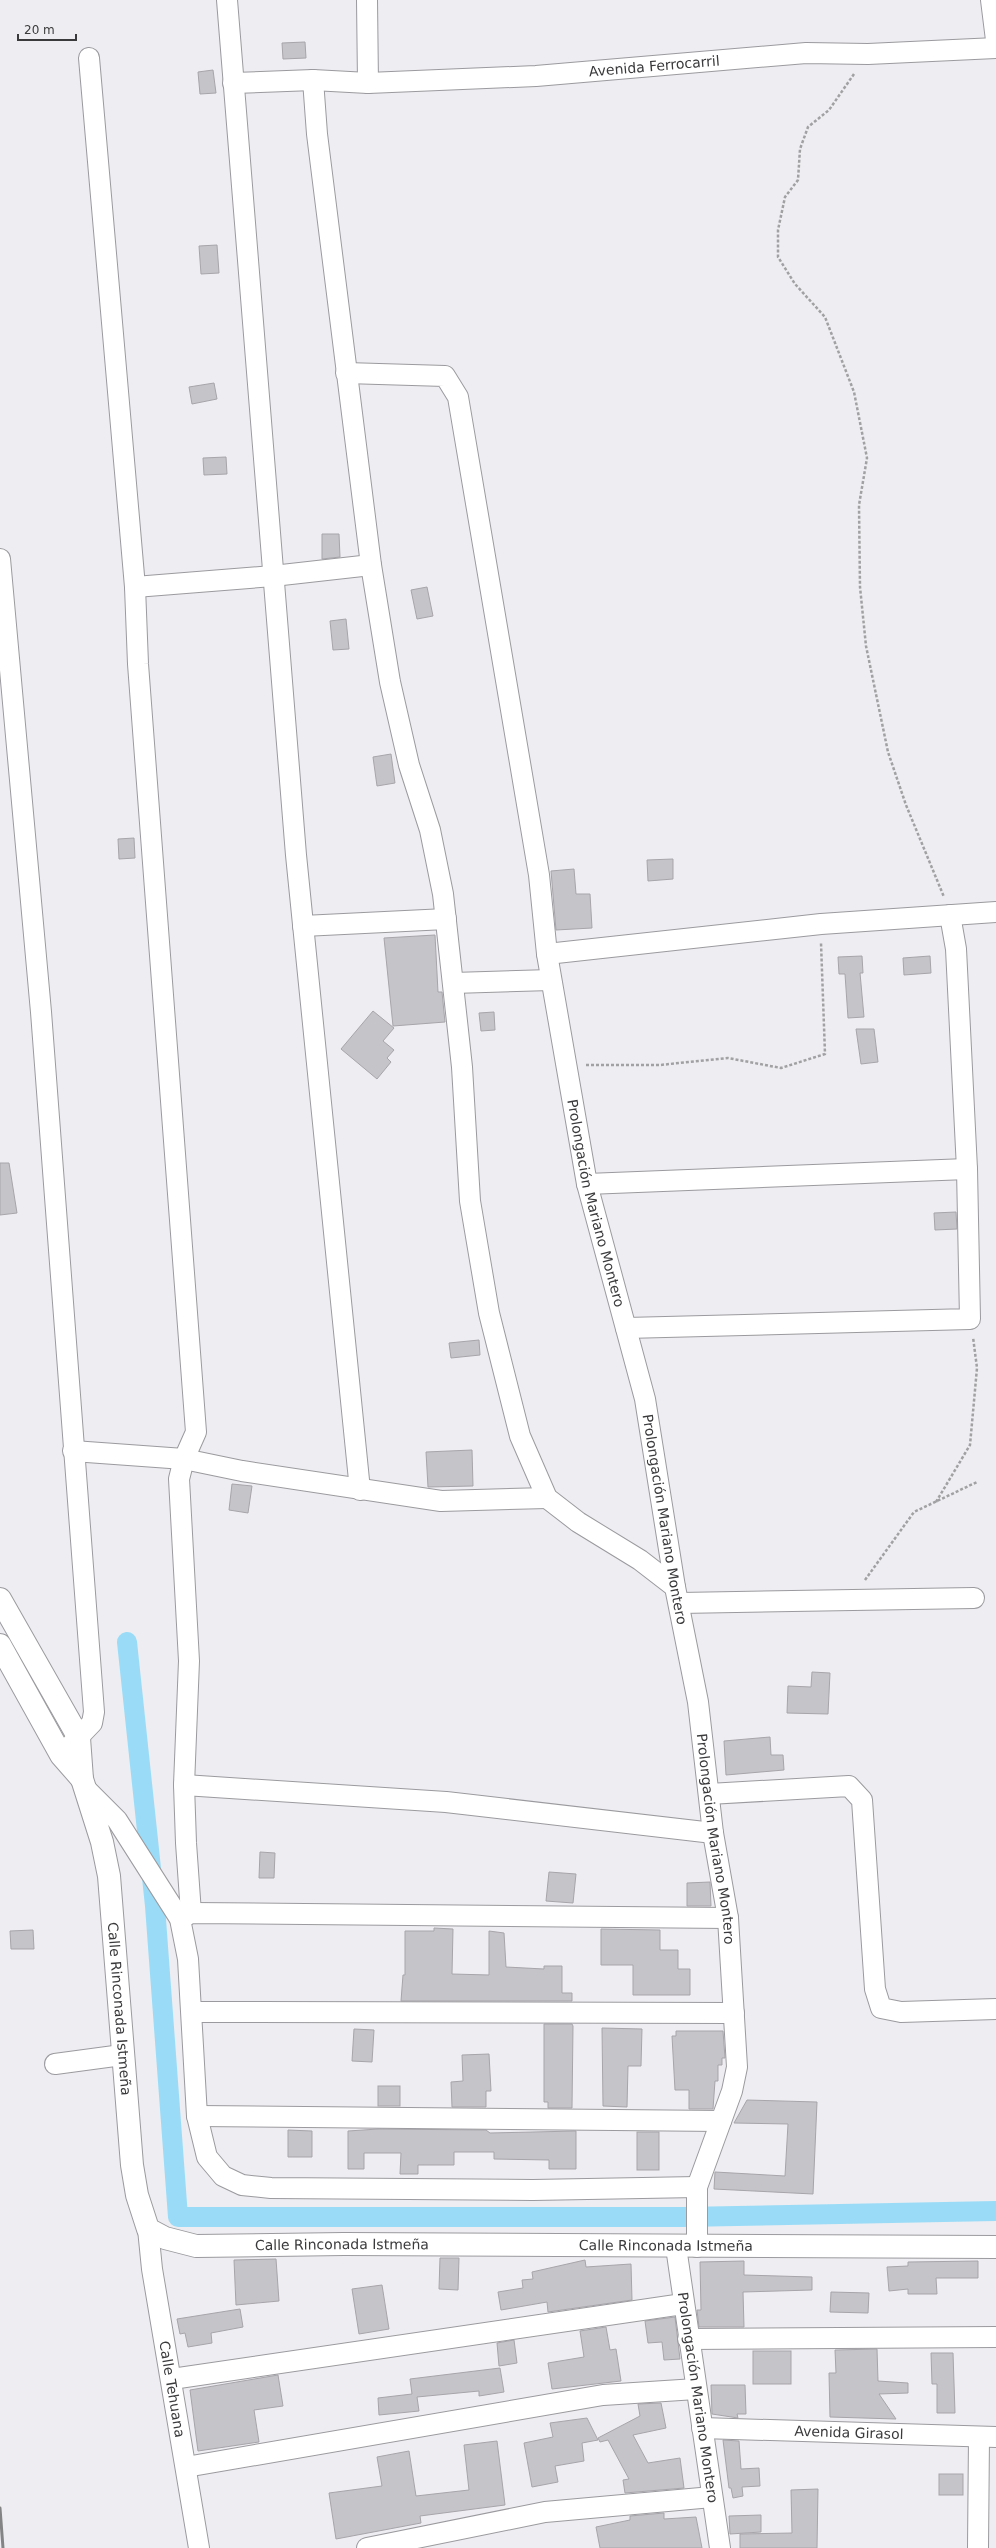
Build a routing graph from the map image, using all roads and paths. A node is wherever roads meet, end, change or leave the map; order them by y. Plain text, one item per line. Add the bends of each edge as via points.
1 (227, 0) edge
2 (367, 0) edge
3 (991, 0) edge
4 (996, 40) edge
5 (996, 48) edge
6 (868, 54) junction
7 (89, 58) dead end
8 (313, 80) junction
9 (233, 83) junction
10 (368, 83) junction
11 (346, 373) junction
12 (0, 559) edge
13 (371, 565) junction
14 (273, 576) junction
15 (135, 587) junction
16 (5, 667) edge
17 (996, 912) edge
18 (950, 914) junction
19 (446, 919) junction
20 (821, 924) junction
21 (303, 926) junction
22 (547, 954) junction
23 (551, 980) junction
24 (453, 984) junction
25 (566, 1064) junction
26 (967, 1169) junction
27 (587, 1184) junction
28 (970, 1318) junction
29 (626, 1328) junction
30 (73, 1451) junction
31 (184, 1459) junction
32 (977, 1482) dead end
33 (360, 1490) junction
34 (547, 1498) junction
35 (936, 1502) junction
36 (678, 1595) junction
37 (974, 1598) dead end
38 (0, 1599) edge
39 (851, 1600) junction
40 (0, 1645) edge
41 (79, 1738) junction
42 (61, 1755) junction
43 (84, 1784) junction
44 (184, 1785) junction
45 (709, 1794) junction
46 (713, 1834) junction
47 (186, 1916) junction
48 (728, 1918) junction
49 (996, 2009) edge
50 (192, 2012) junction
51 (734, 2014) junction
52 (122, 2055) junction
53 (55, 2064) dead end
54 (197, 2116) junction
55 (721, 2121) junction
56 (697, 2193) junction
57 (148, 2229) junction
58 (689, 2240) junction
59 (996, 2248) edge
60 (683, 2304) junction
61 (996, 2337) edge
62 (688, 2339) junction
63 (172, 2379) junction
64 (696, 2389) junction
65 (702, 2428) junction
66 (987, 2437) edge
67 (186, 2467) junction
68 (712, 2497) junction
69 (199, 2548) edge
70 (367, 2548) edge
71 (720, 2548) edge
72 (978, 2548) edge

1 - 9 street
2 - 10 street
3 - 4 street
5 - 6 street, Avenida Ferrocarril
6 - 10 street, Avenida Ferrocarril via 806,53 536,76
6 - 18 path via 829,110 808,127 800,149 798,180 785,197 778,230 778,257 795,284 825,317 854,392 867,458 859,505 860,587 875,692 888,752
7 - 15 street
8 - 9 street, Avenida Ferrocarril
8 - 10 street, Avenida Ferrocarril
8 - 11 street
9 - 14 street
11 - 13 street
11 - 22 street, Prolongación Mariano Montero via 445,376 458,397 538,875
12 - 16 street
13 - 14 street
13 - 19 street via 390,682 409,765 430,830
14 - 15 street
14 - 21 street
15 - 31 street via 138,664 196,1432
16 - 30 street via 41,1012
17 - 18 street
18 - 20 street
18 - 26 street via 956,948
19 - 21 street
19 - 24 street
20 - 22 street
20 - 25 path via 825,1054 781,1068 728,1058 660,1065
21 - 33 street
22 - 23 street, Prolongación Mariano Montero
23 - 24 street
23 - 25 street, Prolongación Mariano Montero
24 - 34 street via 462,1067 470,1201 489,1313 520,1436
25 - 27 street, Prolongación Mariano Montero
26 - 27 street
26 - 28 street
27 - 29 street, Prolongación Mariano Montero
28 - 29 street
28 - 35 path via 977,1368 970,1445
29 - 36 street, Prolongación Mariano Montero via 645,1399
30 - 31 street
30 - 41 street via 94,1712 92,1723
31 - 33 street
31 - 44 street via 179,1479 189,1661
32 - 35 path
33 - 34 street via 441,1501
34 - 36 street via 578,1522 640,1560
35 - 39 path via 914,1512
36 - 39 street
36 - 45 street, Prolongación Mariano Montero via 698,1702
37 - 39 street
38 - 41 street
40 - 42 street
41 - 42 street
41 - 43 street
42 - 43 street
43 - 47 street via 117,1820 169,1900
43 - 52 street, Calle Rinconada Istmeña via 102,1842 109,1876
44 - 46 street via 446,1802
44 - 47 street
45 - 46 street, Prolongación Mariano Montero
45 - 49 street via 849,1786 862,1800 875,1989 881,2008 902,2012
46 - 48 street, Prolongación Mariano Montero
47 - 48 street
47 - 50 street
48 - 51 street, Prolongación Mariano Montero
50 - 51 street
50 - 54 street
51 - 55 street, Prolongación Mariano Montero via 738,2066
52 - 53 street
52 - 57 street, Calle Rinconada Istmeña via 132,2165 137,2195
54 - 55 street
54 - 56 street via 207,2157 223,2176 242,2185 271,2188
55 - 56 street, Prolongación Mariano Montero
56 - 58 street, Prolongación Mariano Montero
57 - 58 street, Calle Rinconada Istmeña via 165,2238 196,2246
57 - 63 street, Calle Tehuana via 152,2269
58 - 59 street, Calle Rinconada Istmeña
58 - 60 street, Prolongación Mariano Montero
60 - 62 street, Prolongación Mariano Montero
60 - 63 street
61 - 62 street
62 - 64 street, Prolongación Mariano Montero
63 - 67 street, Calle Tehuana
64 - 65 street, Prolongación Mariano Montero
64 - 67 street via 604,2395
65 - 66 street, Avenida Girasol
65 - 68 street, Prolongación Mariano Montero
66 - 72 street
67 - 69 street, Calle Tehuana
68 - 70 street via 545,2512
68 - 71 street, Prolongación Mariano Montero

